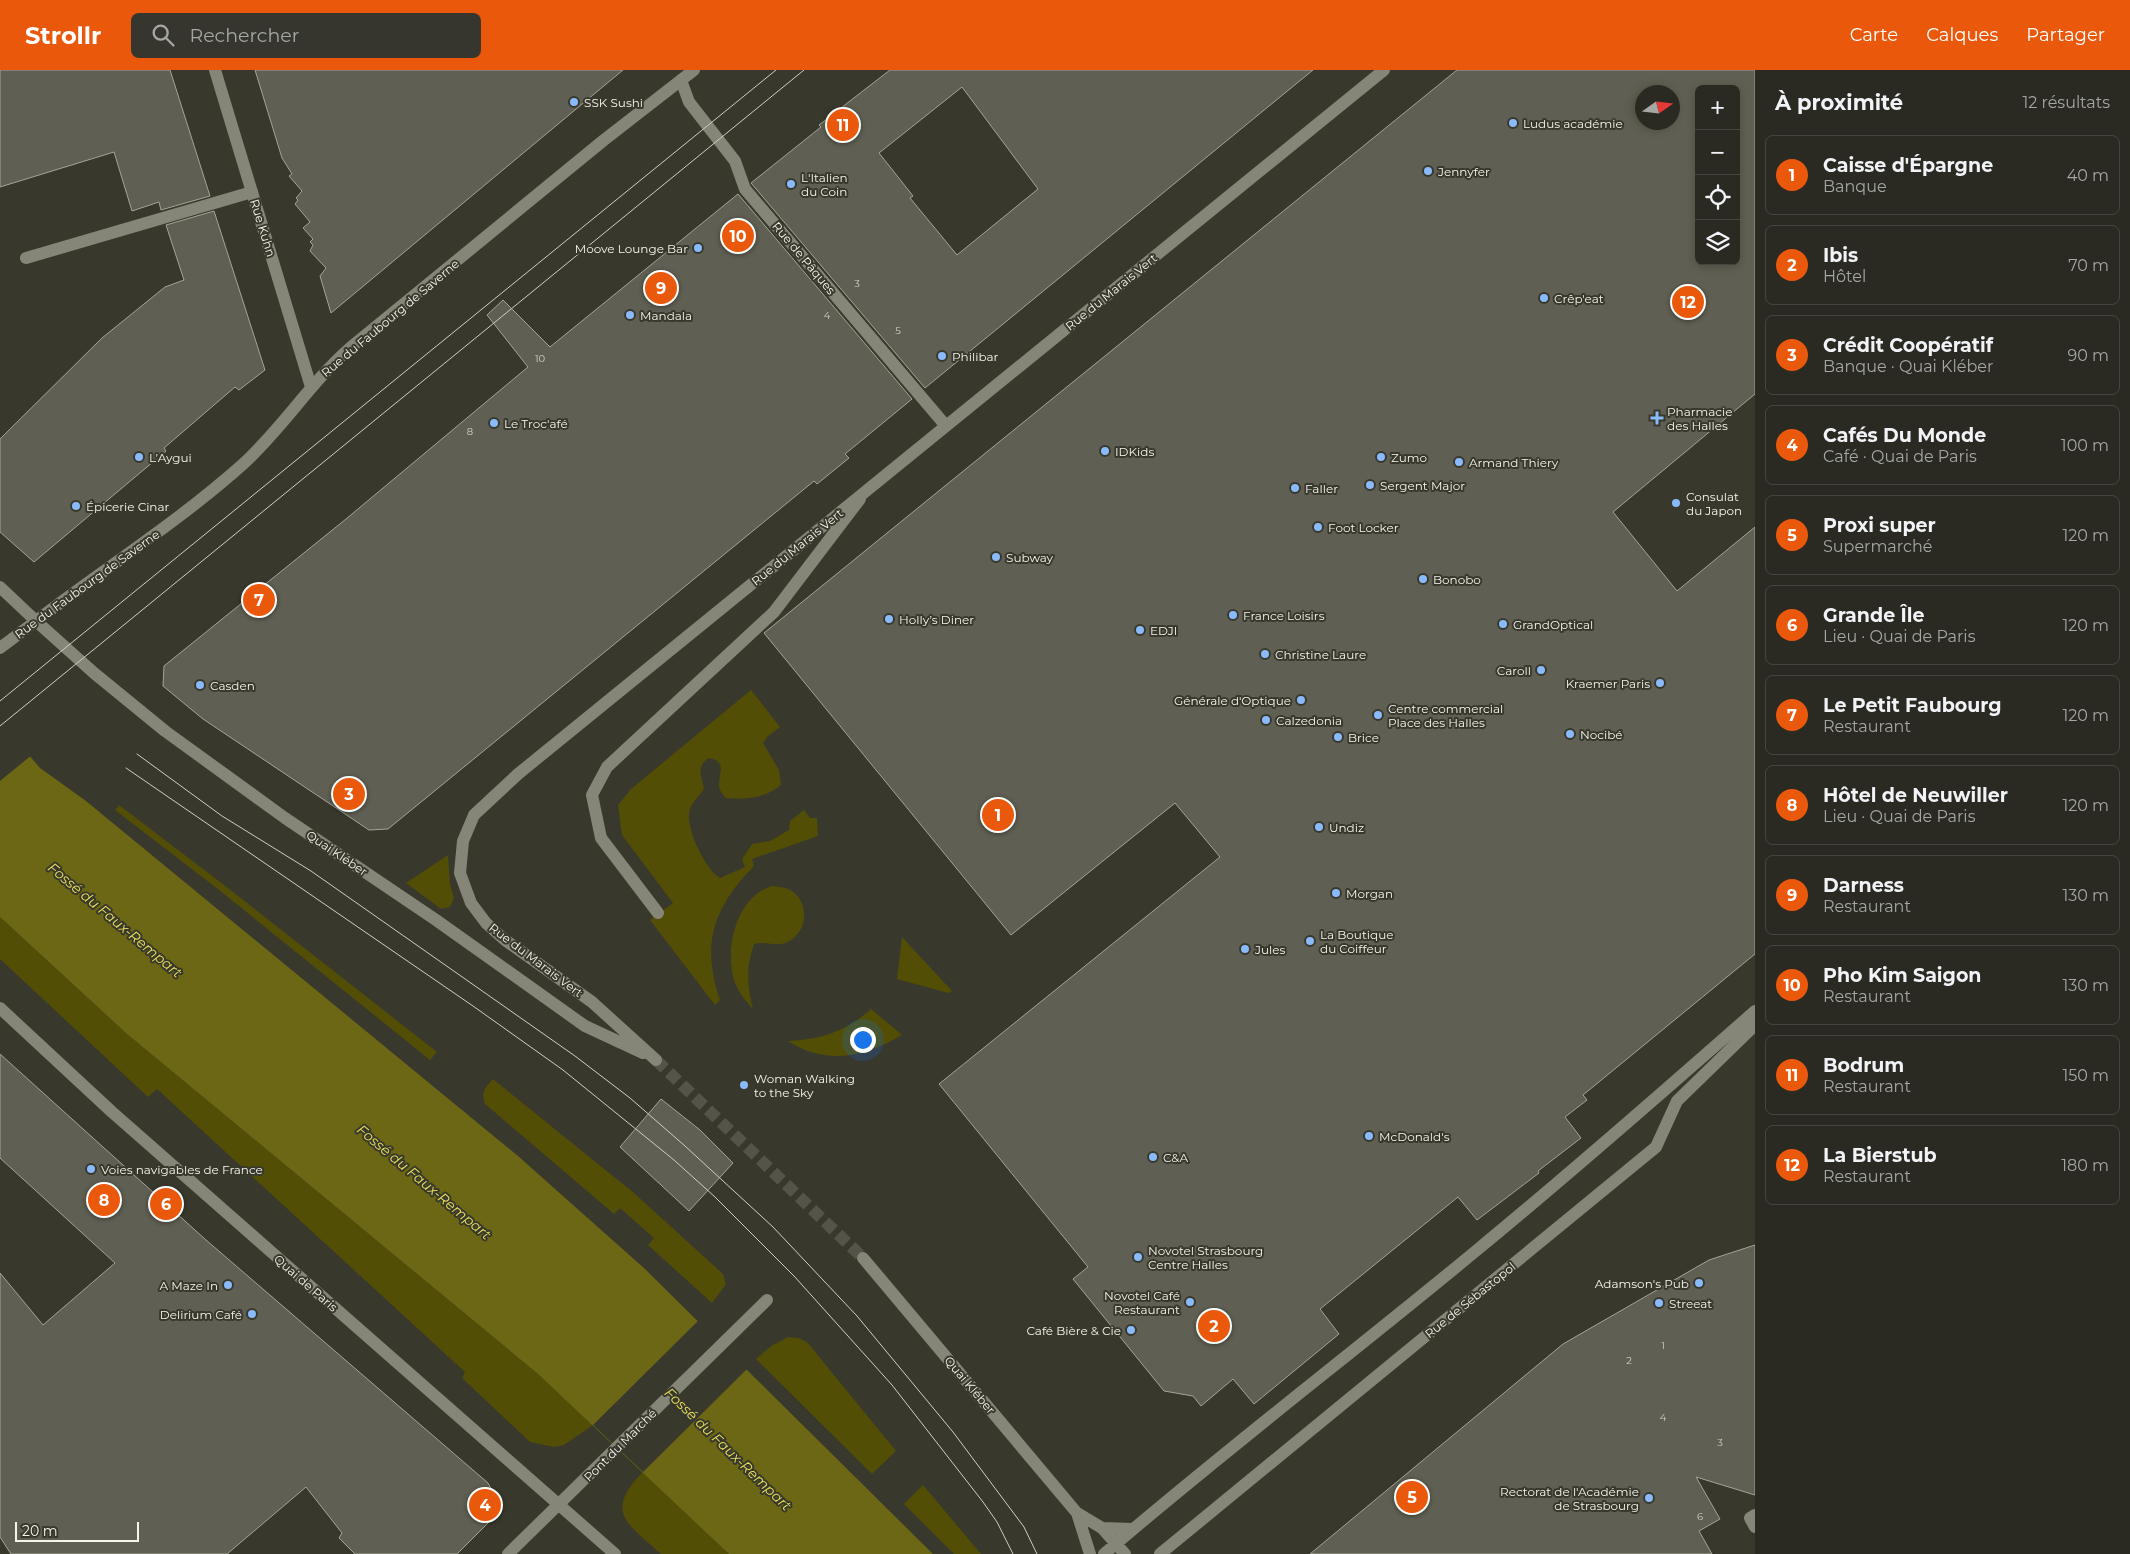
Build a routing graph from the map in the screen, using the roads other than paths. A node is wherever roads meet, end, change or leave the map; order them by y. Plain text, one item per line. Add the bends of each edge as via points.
1 (215, 70) edge
2 (694, 70) edge
3 (1384, 70) edge
4 (681, 80) junction
5 (252, 192) junction
6 (26, 258) dead end
7 (311, 387) junction
8 (946, 426) junction
9 (866, 490) junction
10 (0, 587) edge
11 (36, 621) junction
12 (0, 648) edge
13 (658, 913) dead end
14 (0, 1008) edge
15 (1755, 1011) edge
16 (1755, 1025) edge
17 (656, 1060) joint
18 (863, 1258) tunnel mouth
19 (767, 1300) dead end
20 (559, 1505) junction
21 (1077, 1513) junction
22 (1102, 1528) junction
23 (1133, 1529) junction
24 (1116, 1544) junction
25 (508, 1554) edge
26 (615, 1554) edge
27 (1090, 1554) edge
28 (1104, 1554) edge
29 (1124, 1554) edge
30 (1160, 1554) edge

1 - 5 street, Rue Kuhn
2 - 4 street, Rue du Faubourg de Saverne
3 - 8 street, Rue du Marais Vert
4 - 7 street, Rue du Faubourg de Saverne via 350,348
4 - 8 street, Rue de Pâques via 689,102 735,161 745,189
5 - 6 street
5 - 7 street, Rue Kuhn
7 - 11 street, Rue du Faubourg de Saverne via 282,424 242,465 168,525
8 - 9 street, Rue du Marais Vert
9 - 13 street via 774,612 607,767 592,796 601,838
9 - 17 street, Rue du Marais Vert via 518,774 474,815 463,841 460,873 471,904 486,923 592,1002
10 - 11 street, Quai Kléber
11 - 12 street, Rue du Faubourg de Saverne
11 - 17 street, Quai Kléber via 165,730 285,818 585,1026
14 - 20 street, Quai de Paris via 112,1112
15 - 23 street via 1478,1250
16 - 30 street, Rue de Sébastopol via 1677,1101 1656,1147
18 - 21 street, Quai Kléber
19 - 20 street, Pont du Marché
20 - 25 street, Pont du Marché
20 - 26 street, Quai de Paris
21 - 22 street, Quai Kléber
21 - 27 street, Quai Kléber
22 - 23 street, Quai Kléber
22 - 24 street, Quai Kléber
23 - 24 street
24 - 28 street
24 - 29 street, Quai Kléber

